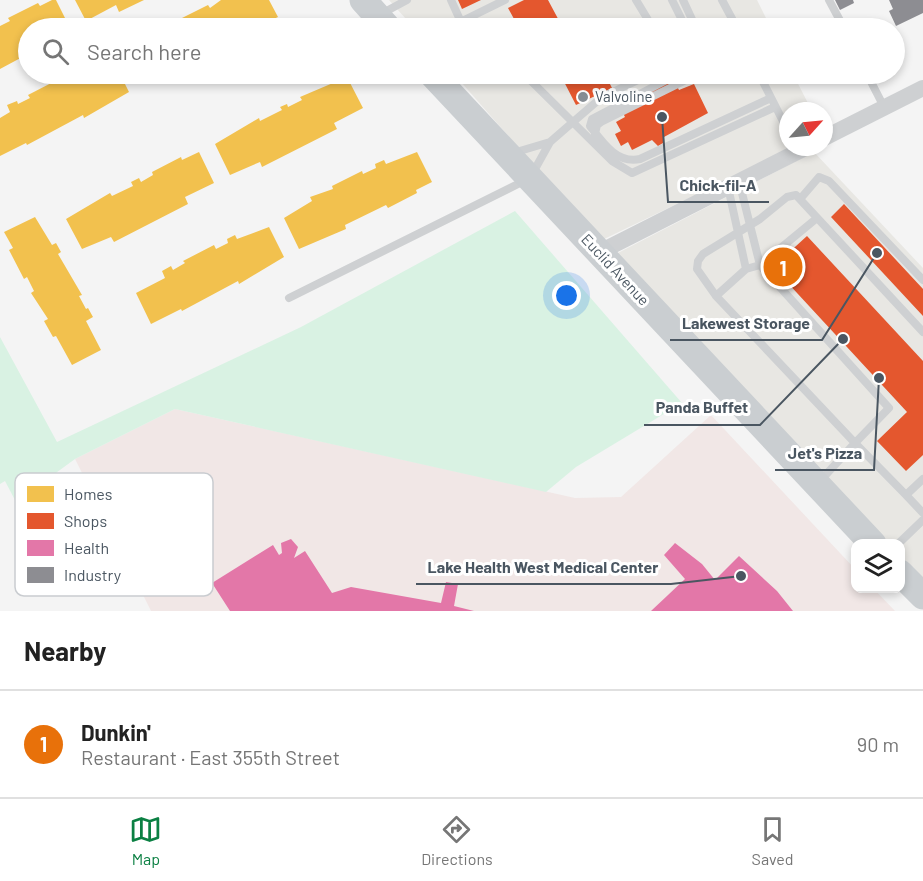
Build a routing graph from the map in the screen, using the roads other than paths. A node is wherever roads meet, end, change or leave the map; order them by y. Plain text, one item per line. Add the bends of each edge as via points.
1 (407, 0) edge
2 (450, 0) edge
3 (505, 0) edge
4 (636, 0) edge
5 (672, 0) edge
6 (683, 0) edge
7 (722, 0) edge
8 (829, 0) edge
9 (376, 15) edge
10 (459, 18) edge
11 (469, 18) edge
12 (647, 18) edge
13 (681, 18) edge
14 (691, 18) edge
15 (732, 18) edge
16 (839, 18) edge
17 (442, 84) edge
18 (534, 84) edge
19 (631, 84) edge
20 (658, 84) edge
21 (678, 84) edge
22 (764, 84) edge
23 (872, 84) edge
24 (923, 88) edge
25 (771, 98) junction
26 (775, 107) junction
27 (884, 107) junction
28 (779, 114) edge
29 (573, 122) junction
30 (595, 132) junction
31 (833, 133) edge
32 (550, 142) junction
33 (595, 144) junction
34 (508, 154) junction
35 (786, 156) edge
36 (530, 178) junction
37 (734, 184) junction
38 (801, 198) junction
39 (817, 218) junction
40 (751, 224) junction
41 (739, 231) junction
42 (598, 253) junction
43 (760, 265) junction
44 (746, 268) junction
45 (923, 280) edge
46 (716, 296) junction
47 (289, 298) dead end
48 (923, 332) edge
49 (855, 443) junction
50 (923, 479) edge
51 (818, 483) junction
52 (906, 495) junction
53 (923, 513) edge
54 (923, 520) edge
55 (869, 539) edge
56 (902, 539) edge
57 (905, 578) edge
58 (923, 597) edge

1 - 9 lane
2 - 10 lane
3 - 11 lane
4 - 12 lane
5 - 13 lane
6 - 14 lane
7 - 15 lane
8 - 16 lane
17 - 34 main road, Euclid Avenue
18 - 29 lane
19 - 29 lane via 602,98
20 - 30 lane via 595,116 591,126
21 - 30 lane via 601,122
22 - 25 lane
23 - 27 lane
24 - 27 street
25 - 26 lane
25 - 30 lane via 640,159 629,161 607,147
26 - 28 lane
26 - 33 lane via 632,173
27 - 31 street
29 - 32 lane
29 - 33 lane
30 - 33 lane
32 - 34 lane
32 - 36 lane
34 - 36 main road, Euclid Avenue
35 - 37 street
36 - 42 main road, Euclid Avenue
36 - 47 lane
37 - 40 lane
37 - 41 lane
37 - 42 street
38 - 39 lane
38 - 40 lane via 787,197
38 - 45 lane via 819,177 829,181
39 - 43 lane
39 - 48 lane
40 - 41 lane
40 - 43 lane
41 - 44 lane
41 - 46 lane via 698,261 697,269
42 - 51 main road, Euclid Avenue
43 - 44 lane
43 - 49 lane via 889,408
44 - 46 lane
46 - 49 lane
49 - 51 lane
49 - 52 lane
50 - 52 lane
51 - 55 main road, Euclid Avenue
52 - 53 lane
54 - 56 lane
57 - 58 main road

